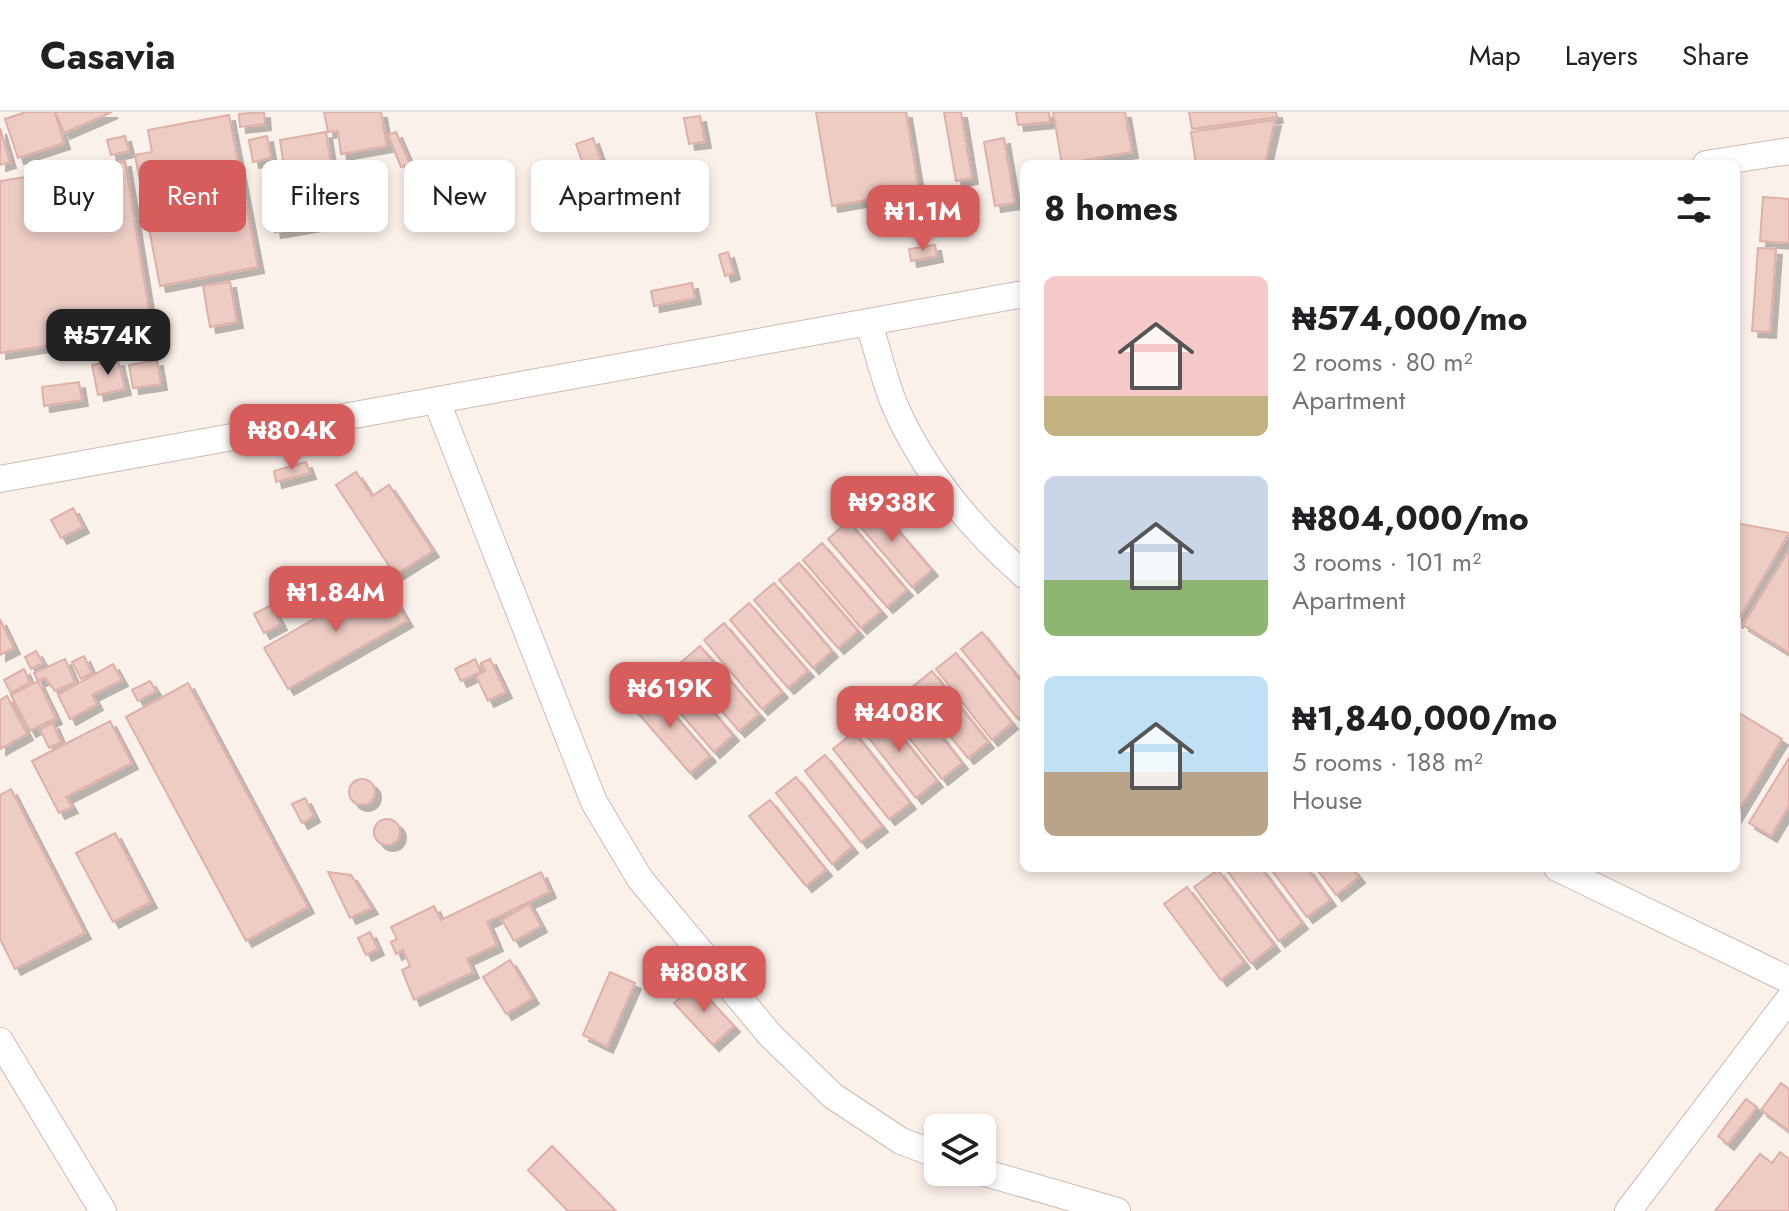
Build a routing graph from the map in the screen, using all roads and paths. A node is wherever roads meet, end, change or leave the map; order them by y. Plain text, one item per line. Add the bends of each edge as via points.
1 (1789, 151) edge
2 (1732, 160) edge
3 (1020, 295) edge
4 (869, 324) junction
5 (437, 402) junction
6 (0, 479) edge
7 (1020, 571) edge
8 (1564, 872) edge
9 (1788, 998) edge
10 (0, 1041) edge
11 (924, 1150) edge
12 (996, 1176) edge
13 (103, 1211) edge
14 (1117, 1211) edge
15 (1628, 1211) edge

1 - 2 street
3 - 4 street
4 - 5 street
4 - 7 street via 895,406 933,475 982,538
5 - 6 street
5 - 11 street via 594,802 640,879 770,1035 833,1096 901,1141
8 - 9 street
9 - 15 street
10 - 13 street
12 - 14 street

